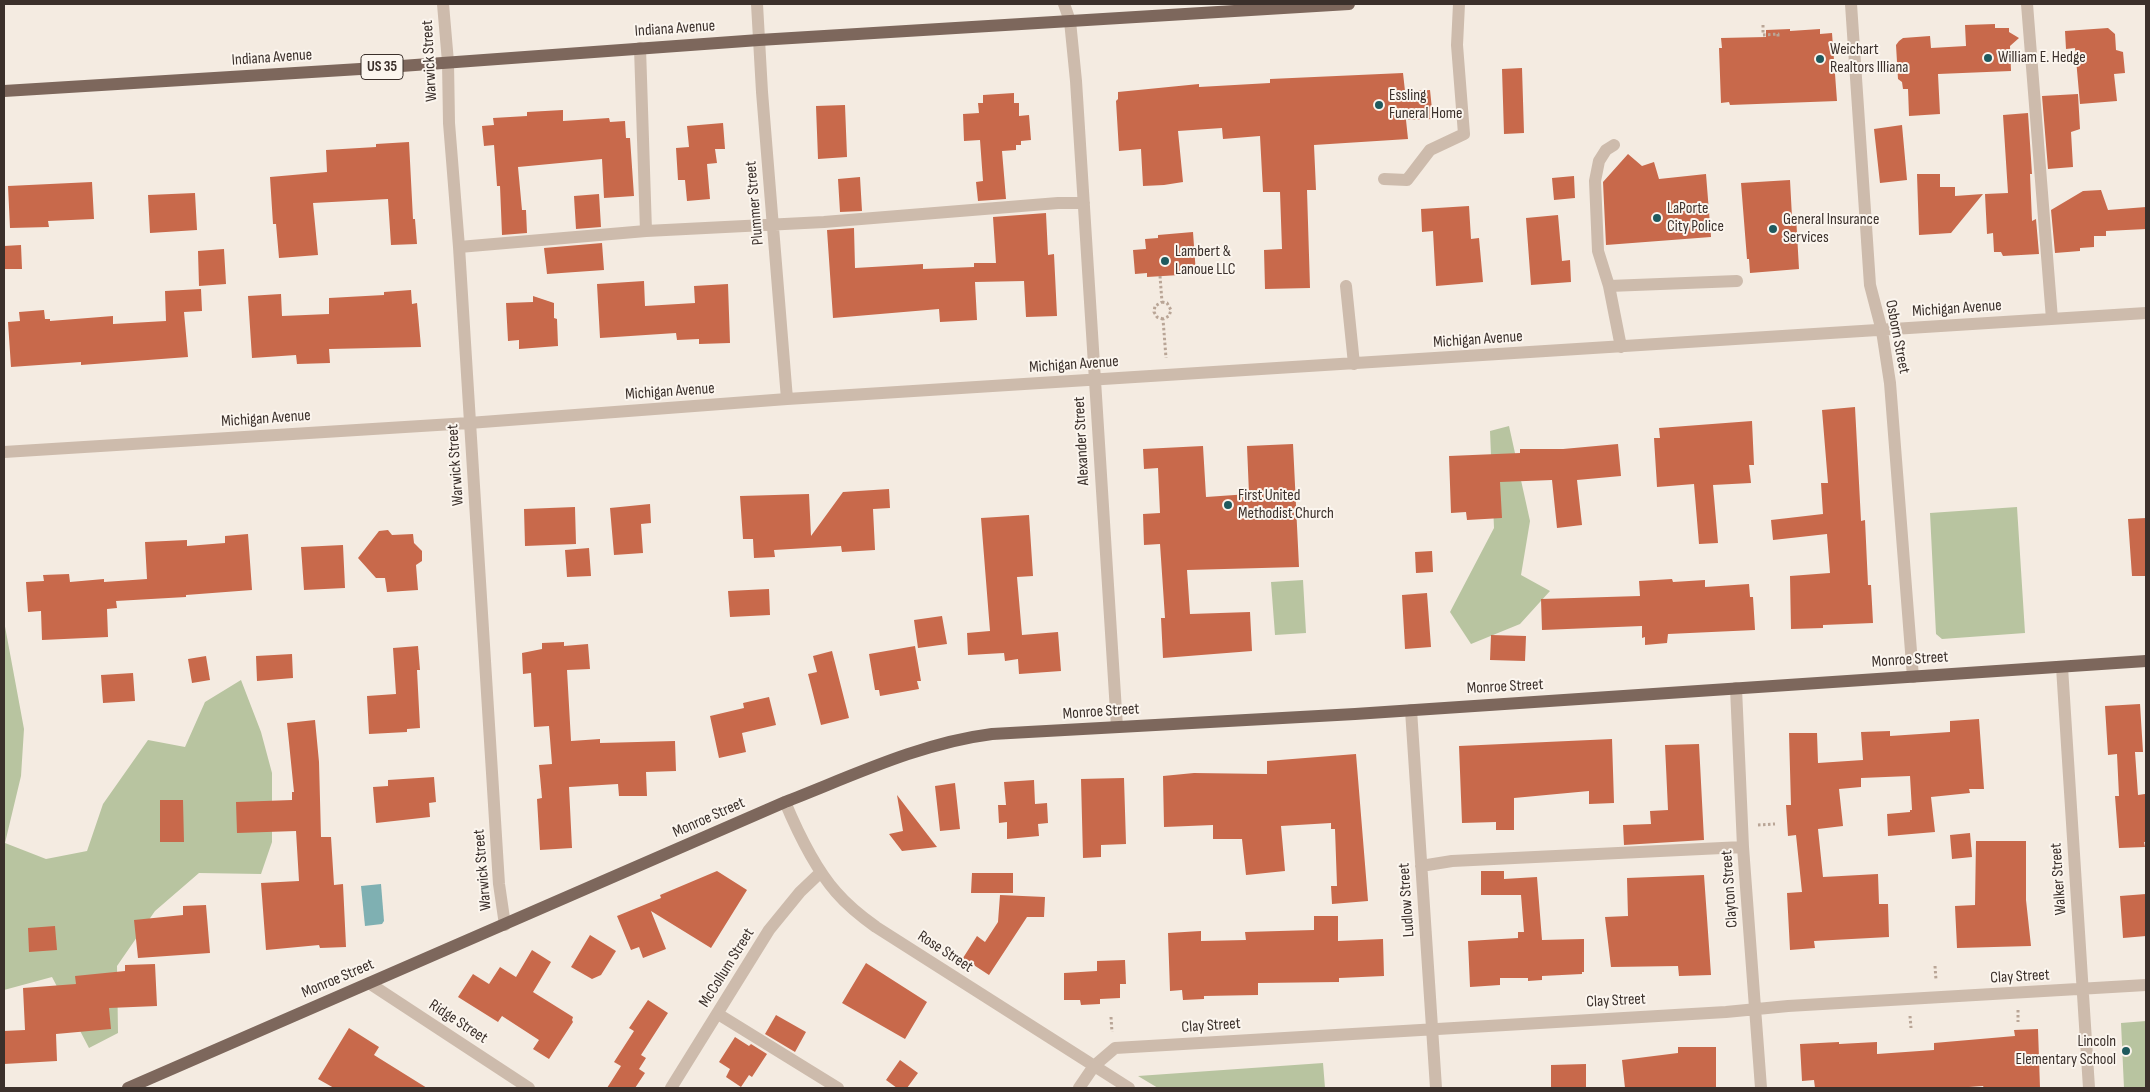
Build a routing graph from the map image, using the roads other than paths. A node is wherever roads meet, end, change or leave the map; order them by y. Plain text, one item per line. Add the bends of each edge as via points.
1 (443, 4) edge
2 (757, 4) edge
3 (1064, 4) edge
4 (1350, 4) edge
5 (1459, 4) edge
6 (1851, 4) edge
7 (2028, 4) edge
8 (1070, 21) junction
9 (759, 40) junction
10 (640, 48) junction
11 (448, 62) junction
12 (4, 91) edge
13 (1614, 145) dead end
14 (1384, 179) dead end
15 (1084, 203) junction
16 (774, 225) junction
17 (646, 231) junction
18 (459, 247) junction
19 (1737, 281) dead end
20 (1346, 286) dead end
21 (1609, 286) junction
22 (2146, 313) edge
23 (2052, 320) junction
24 (1882, 331) junction
25 (1621, 347) junction
26 (1354, 364) junction
27 (1095, 381) junction
28 (787, 399) junction
29 (470, 423) junction
30 (4, 452) edge
31 (2146, 661) edge
32 (2062, 667) junction
33 (1913, 676) junction
34 (1736, 688) junction
35 (1412, 710) junction
36 (1117, 727) junction
37 (784, 802) junction
38 (1743, 848) junction
39 (1421, 866) junction
40 (822, 872) junction
41 (505, 925) junction
42 (369, 984) junction
43 (2146, 985) edge
44 (2082, 989) junction
45 (1755, 1009) junction
46 (718, 1014) junction
47 (1432, 1029) junction
48 (1094, 1066) junction
49 (128, 1088) edge
50 (529, 1088) edge
51 (671, 1088) edge
52 (838, 1088) edge
53 (1079, 1088) edge
54 (1129, 1088) edge
55 (1436, 1088) edge
56 (1761, 1088) edge
57 (2089, 1088) edge

1 - 11 street, Warwick Street
2 - 9 street, Plummer Street
3 - 8 street, Alexander Street
4 - 8 main road, Indiana Avenue / US 35
5 - 14 street via 1457,46 1464,134 1430,150 1407,180
6 - 24 street, Osborn Street via 1870,285
7 - 23 street
8 - 9 main road, Indiana Avenue / US 35
8 - 15 street, Alexander Street
9 - 10 main road, Indiana Avenue / US 35
9 - 16 street, Plummer Street
10 - 11 main road, Indiana Avenue / US 35
10 - 17 street
11 - 12 main road, Indiana Avenue / US 35
11 - 18 street, Warwick Street via 449,123
13 - 21 street via 1599,161 1594,181 1598,251
15 - 16 street
15 - 27 street, Alexander Street
16 - 17 street
16 - 28 street, Plummer Street
17 - 18 street
18 - 29 street, Warwick Street
19 - 21 street
20 - 26 street
21 - 25 street
22 - 23 street, Michigan Avenue
23 - 24 street, Michigan Avenue
24 - 25 street, Michigan Avenue
24 - 33 street, Osborn Street via 1899,479
25 - 26 street, Michigan Avenue
26 - 27 street, Michigan Avenue
27 - 28 street, Michigan Avenue
27 - 36 street, Alexander Street
28 - 29 street, Michigan Avenue
29 - 30 street, Michigan Avenue
29 - 41 street, Warwick Street via 499,884
31 - 32 main road, Monroe Street
32 - 33 main road, Monroe Street
32 - 44 street, Walker Street
33 - 34 main road, Monroe Street
34 - 35 main road, Monroe Street
34 - 38 street, Clayton Street
35 - 36 main road, Monroe Street
35 - 39 street, Ludlow Street
36 - 37 main road, Monroe Street via 992,734 949,741
37 - 40 street, Rose Street
37 - 41 main road, Monroe Street
38 - 39 street via 1452,861
38 - 45 street, Clayton Street
39 - 47 street, Ludlow Street
40 - 46 street, McCollum Street via 800,892 769,930
40 - 48 street, Rose Street via 835,892 876,927
41 - 42 main road, Monroe Street
42 - 49 main road, Monroe Street
42 - 50 street, Ridge Street
43 - 44 street, Clay Street
44 - 45 street, Clay Street
44 - 57 street, Walker Street
45 - 47 street, Clay Street
45 - 56 street, Clayton Street
46 - 51 street, McCollum Street
46 - 52 street
47 - 48 street, Clay Street via 1115,1048
47 - 55 street, Ludlow Street
48 - 53 street, Clay Street
48 - 54 street, Rose Street

